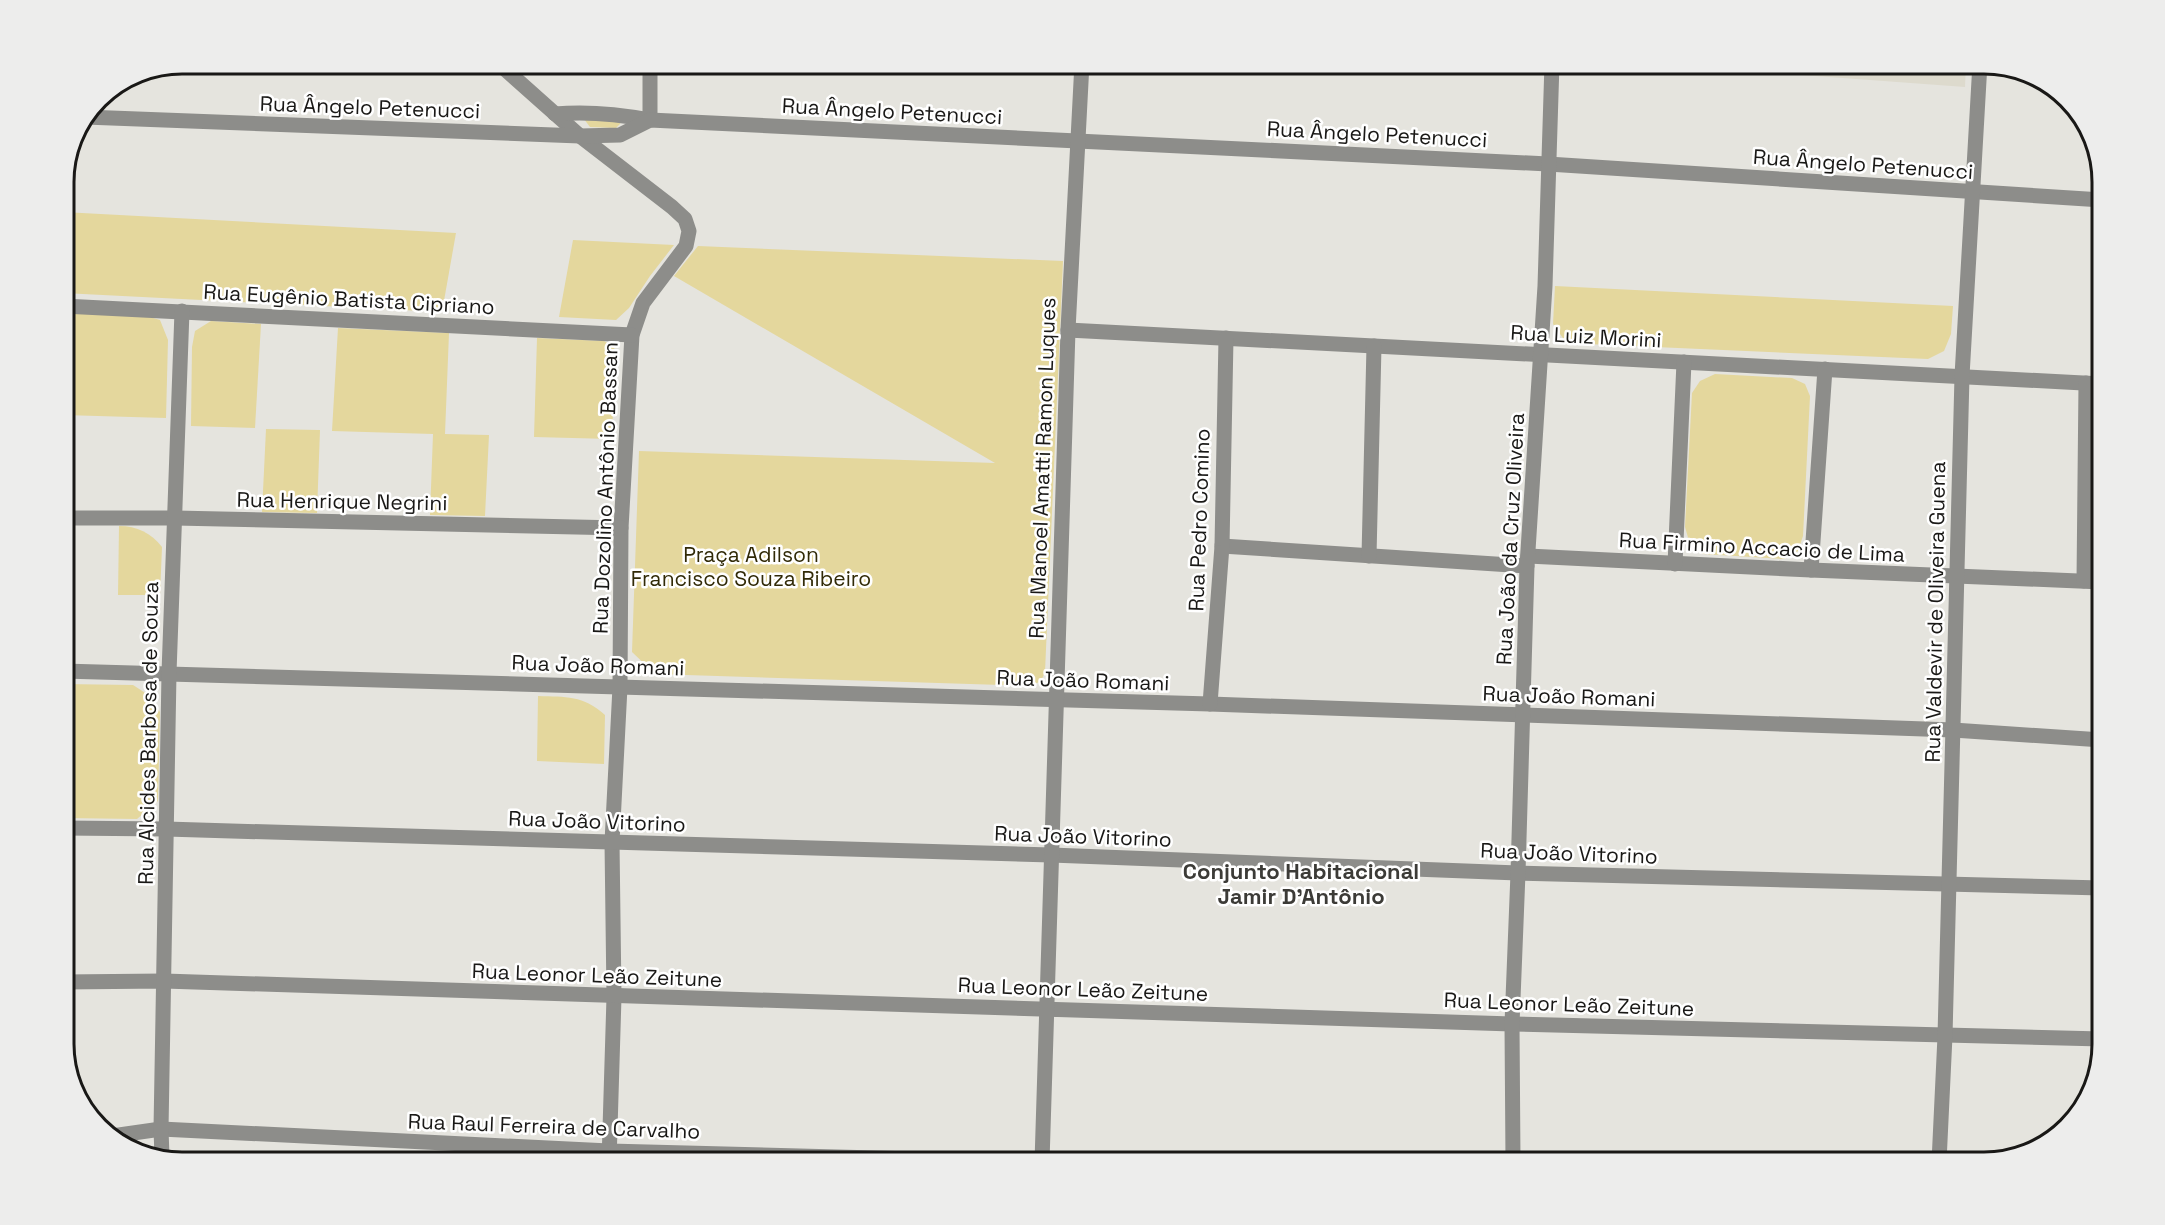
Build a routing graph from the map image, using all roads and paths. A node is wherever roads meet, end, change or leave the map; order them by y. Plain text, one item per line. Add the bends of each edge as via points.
1 (510, 74) edge
2 (650, 74) edge
3 (1081, 74) edge
4 (1552, 74) edge
5 (1979, 74) edge
6 (555, 114) junction
7 (95, 117) edge
8 (650, 120) junction
9 (580, 136) junction
10 (1078, 141) junction
11 (1548, 164) junction
12 (1971, 193) junction
13 (2091, 200) edge
14 (74, 306) edge
15 (182, 311) junction
16 (1068, 330) junction
17 (632, 335) junction
18 (1226, 338) junction
19 (1374, 345) junction
20 (1541, 354) junction
21 (1684, 362) junction
22 (1826, 369) junction
23 (1962, 376) junction
24 (2091, 383) edge
25 (2091, 436) edge
26 (74, 518) edge
27 (175, 518) junction
28 (621, 528) junction
29 (1222, 546) junction
30 (1369, 556) junction
31 (1528, 561) junction
32 (1675, 564) junction
33 (1811, 570) junction
34 (1956, 577) junction
35 (2084, 581) junction
36 (2091, 581) edge
37 (74, 671) edge
38 (169, 673) junction
39 (620, 687) junction
40 (1055, 700) junction
41 (1210, 704) junction
42 (1523, 716) junction
43 (1953, 730) junction
44 (2092, 739) edge
45 (74, 828) edge
46 (166, 829) junction
47 (612, 842) junction
48 (1051, 855) junction
49 (1518, 873) junction
50 (1948, 884) junction
51 (2092, 888) edge
52 (164, 981) junction
53 (74, 982) edge
54 (614, 997) junction
55 (1046, 1008) junction
56 (1512, 1024) junction
57 (1945, 1036) junction
58 (2092, 1039) edge
59 (161, 1129) junction
60 (123, 1134) edge
61 (162, 1150) edge
62 (543, 1152) edge
63 (609, 1152) edge
64 (1042, 1152) edge
65 (1513, 1152) edge
66 (1940, 1152) edge

1 - 6 street, Rua Dozolino Antônio Bassan
2 - 8 street
3 - 10 street, Rua Manoel Amatti Ramon Luques
4 - 11 street, Rua João da Cruz Oliveira
5 - 12 street, Rua Valdevir de Oliveira Guena
6 - 8 street, Rua Ângelo Petenucci via 583,112
6 - 9 street, Rua Dozolino Antônio Bassan
7 - 9 street, Rua Ângelo Petenucci
8 - 9 street, Rua Ângelo Petenucci via 620,135
8 - 10 street, Rua Ângelo Petenucci
9 - 17 street, Rua Dozolino Antônio Bassan via 672,207 685,219 689,231 686,246 643,303
10 - 11 street, Rua Ângelo Petenucci
10 - 16 street, Rua Manoel Amatti Ramon Luques
11 - 12 street, Rua Ângelo Petenucci
11 - 20 street, Rua João da Cruz Oliveira
12 - 13 street, Rua Ângelo Petenucci
12 - 23 street, Rua Valdevir de Oliveira Guena
14 - 15 street, Rua Eugênio Batista Cipriano
15 - 17 street, Rua Eugênio Batista Cipriano
15 - 27 street, Rua Alcides Barbosa de Souza
16 - 18 street, Rua Luiz Morini
16 - 40 street, Rua Manoel Amatti Ramon Luques
17 - 28 street, Rua Dozolino Antônio Bassan
18 - 19 street, Rua Luiz Morini
18 - 29 street, Rua Pedro Comino
19 - 20 street, Rua Luiz Morini
19 - 30 street
20 - 21 street, Rua Luiz Morini
20 - 31 street, Rua João da Cruz Oliveira
21 - 22 street, Rua Luiz Morini
21 - 32 street
22 - 23 street, Rua Luiz Morini
22 - 33 street
23 - 24 street, Rua Luiz Morini
23 - 34 street, Rua Valdevir de Oliveira Guena
25 - 35 street
26 - 27 street, Rua Henrique Negrini
27 - 28 street, Rua Henrique Negrini
27 - 38 street, Rua Alcides Barbosa de Souza
28 - 39 street, Rua Dozolino Antônio Bassan
29 - 30 street, Rua Firmino Accacio de Lima
29 - 41 street, Rua Pedro Comino
30 - 31 street, Rua Firmino Accacio de Lima
31 - 32 street, Rua Firmino Accacio de Lima
31 - 42 street, Rua João da Cruz Oliveira
32 - 33 street, Rua Firmino Accacio de Lima
33 - 34 street, Rua Firmino Accacio de Lima
34 - 35 street, Rua Firmino Accacio de Lima
34 - 43 street, Rua Valdevir de Oliveira Guena
35 - 36 street, Rua Firmino Accacio de Lima
37 - 38 street, Rua João Romani
38 - 39 street, Rua João Romani
38 - 46 street, Rua Alcides Barbosa de Souza
39 - 40 street, Rua João Romani
39 - 47 street, Rua Dozolino Antônio Bassan
40 - 41 street, Rua João Romani
40 - 48 street, Rua Manoel Amatti Ramon Luques
41 - 42 street, Rua João Romani
42 - 43 street, Rua João Romani
42 - 49 street, Rua João da Cruz Oliveira
43 - 44 street, Rua João Romani
43 - 50 street, Rua Valdevir de Oliveira Guena
45 - 46 street, Rua João Vitorino
46 - 47 street, Rua João Vitorino
46 - 52 street, Rua Alcides Barbosa de Souza
47 - 48 street, Rua João Vitorino
47 - 54 street, Rua Dozolino Antônio Bassan
48 - 49 street, Rua João Vitorino
48 - 55 street, Rua Manoel Amatti Ramon Luques
49 - 50 street, Rua João Vitorino
49 - 56 street, Rua João da Cruz Oliveira
50 - 51 street, Rua João Vitorino
50 - 57 street, Rua Valdevir de Oliveira Guena
52 - 53 street, Rua Leonor Leão Zeitune
52 - 54 street, Rua Leonor Leão Zeitune
52 - 59 street, Rua Alcides Barbosa de Souza
54 - 55 street, Rua Leonor Leão Zeitune
54 - 63 street, Rua Dozolino Antônio Bassan
55 - 56 street, Rua Leonor Leão Zeitune
55 - 64 street, Rua Manoel Amatti Ramon Luques
56 - 57 street, Rua Leonor Leão Zeitune
56 - 65 street, Rua João da Cruz Oliveira
57 - 58 street, Rua Leonor Leão Zeitune
57 - 66 street, Rua Valdevir de Oliveira Guena
59 - 60 street, Rua Raul Ferreira de Carvalho
59 - 61 street, Rua Alcides Barbosa de Souza
59 - 62 street, Rua Raul Ferreira de Carvalho

